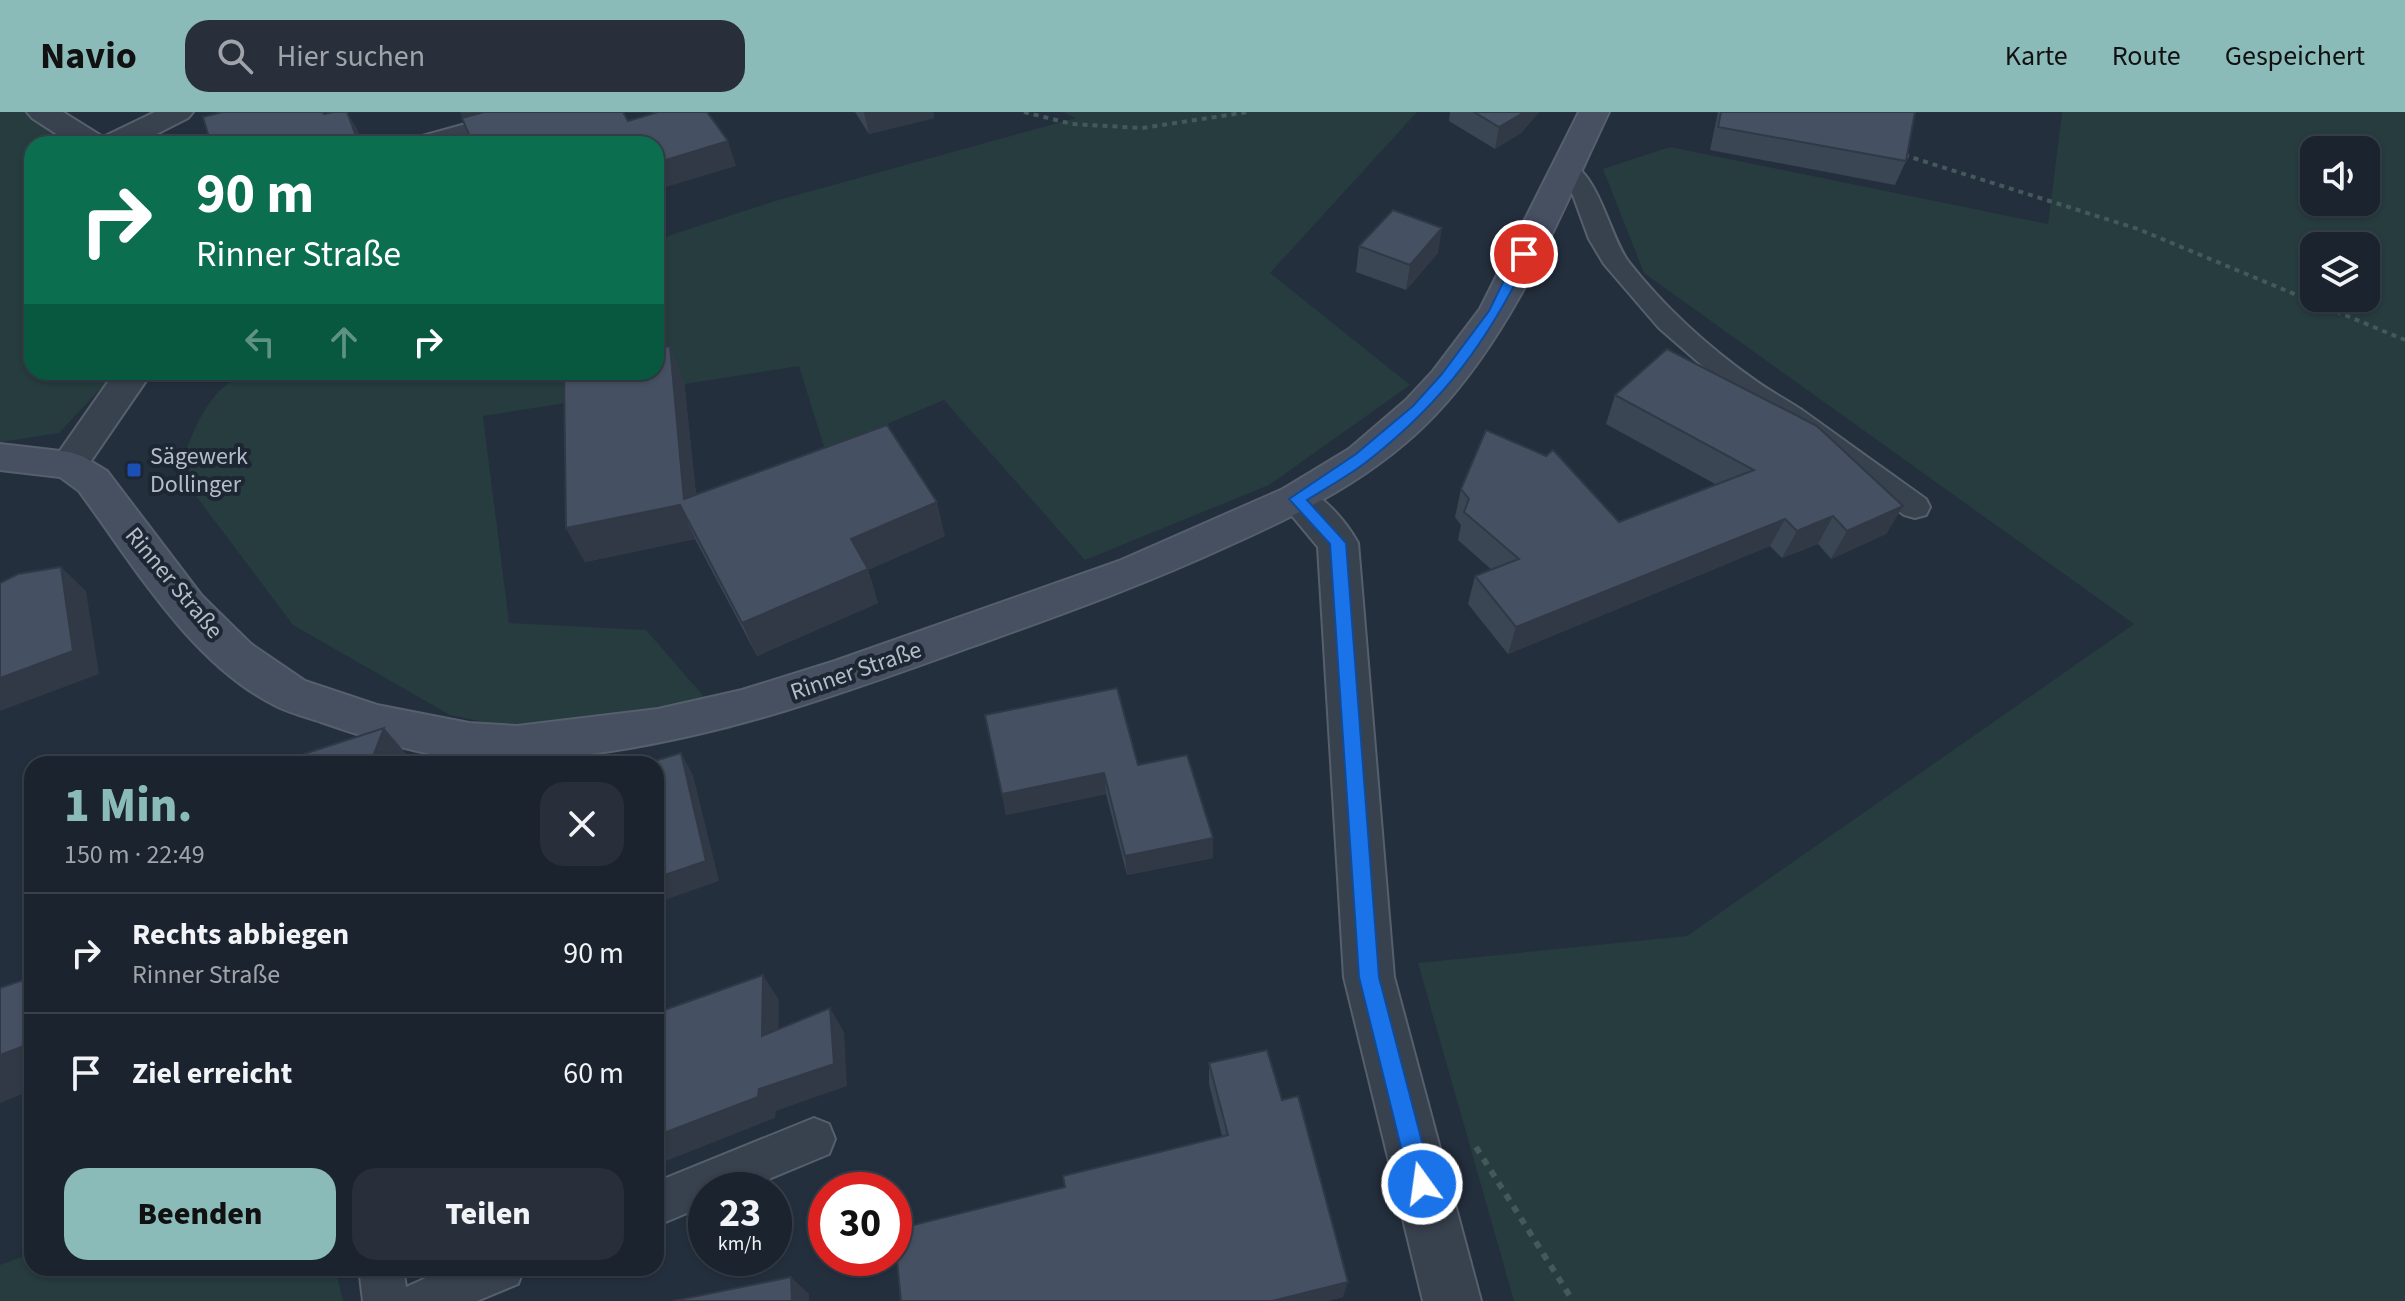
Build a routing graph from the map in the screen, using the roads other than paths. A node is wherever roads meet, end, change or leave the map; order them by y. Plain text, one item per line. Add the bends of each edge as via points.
1 (42, 112) edge
2 (178, 112) edge
3 (542, 112) edge
4 (1594, 112) edge
5 (80, 136) edge
6 (129, 136) edge
7 (455, 136) edge
8 (1565, 168) junction
9 (128, 380) edge
10 (0, 457) edge
11 (69, 465) junction
12 (1297, 499) junction
13 (1915, 507) dead end
14 (464, 753) edge
15 (814, 1139) dead end
16 (664, 1201) edge
17 (382, 1276) edge
18 (483, 1276) edge
19 (386, 1301) edge
20 (423, 1301) edge
21 (1452, 1301) edge

1 - 5 street
2 - 6 street
3 - 7 street
4 - 8 main road, Rinner Straße
8 - 12 main road, Rinner Straße via 1496,312 1446,379 1387,439
8 - 13 lane via 1585,194 1617,264 1668,322 1746,388
9 - 11 street
10 - 11 main road
11 - 14 main road, Rinner Straße via 93,481 187,607 236,656 290,693
12 - 14 main road, Rinner Straße via 1133,572 742,708 658,727
12 - 21 street via 1338,543 1369,977
15 - 16 lane
17 - 19 lane
18 - 20 lane

